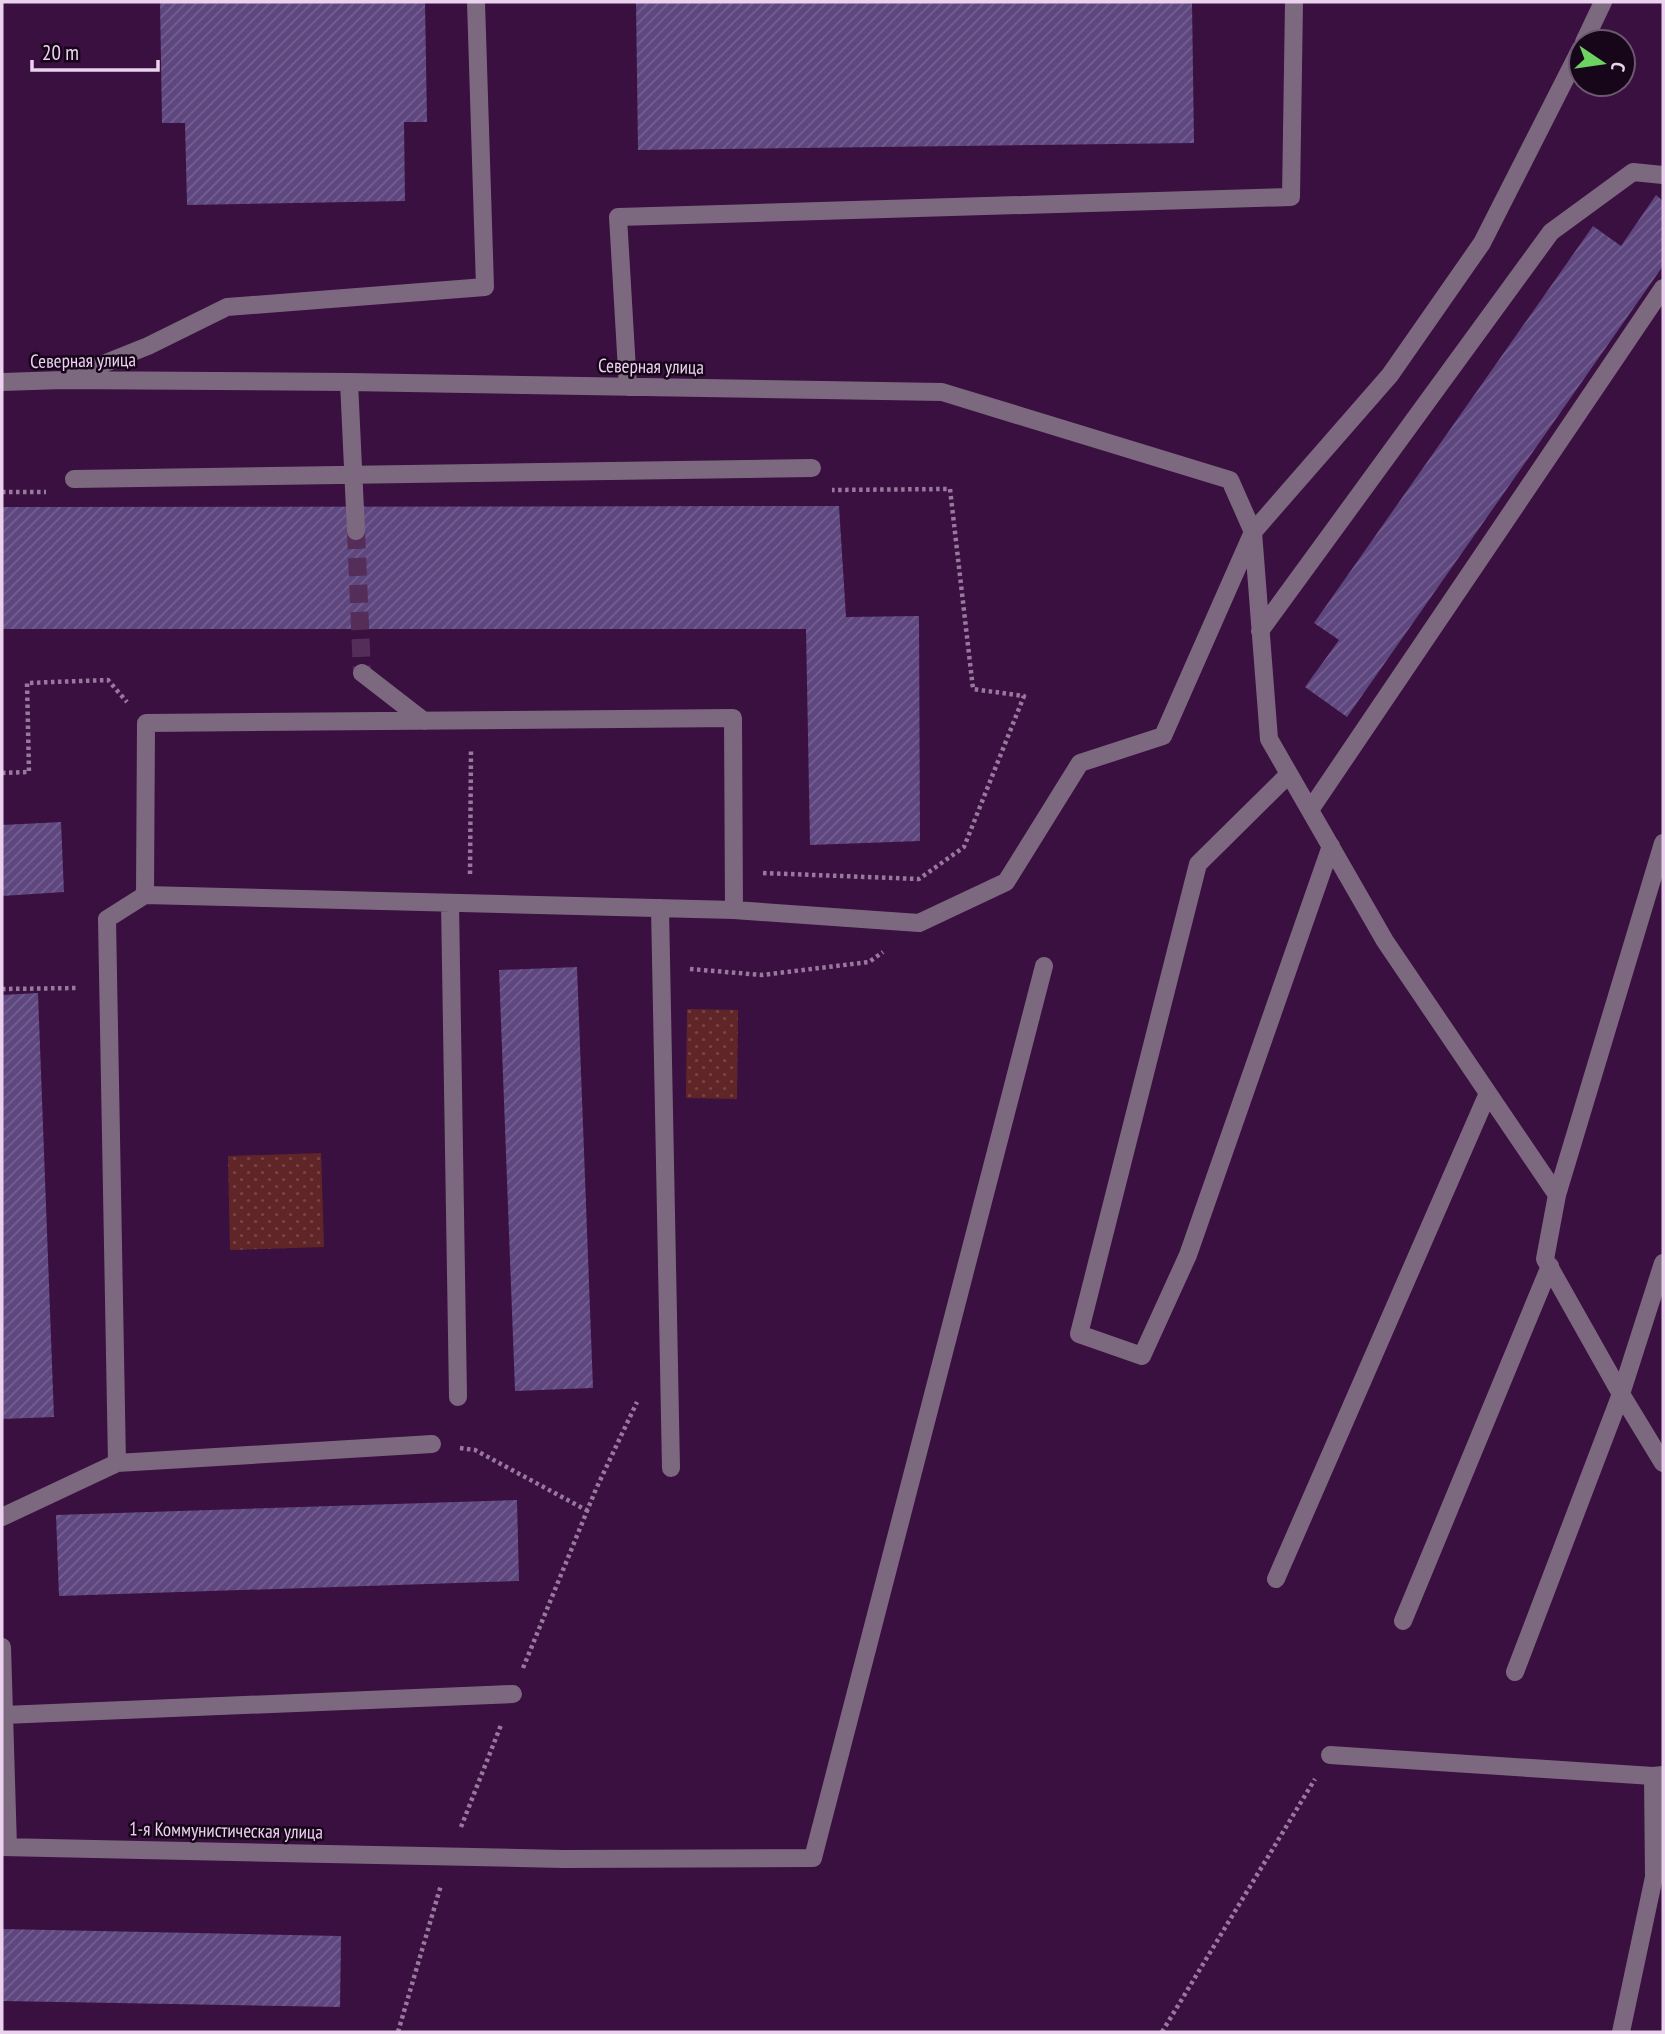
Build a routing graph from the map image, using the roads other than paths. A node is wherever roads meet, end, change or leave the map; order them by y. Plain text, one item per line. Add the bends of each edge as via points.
1 (476, 2) edge
2 (1294, 2) edge
3 (1603, 2) edge
4 (1591, 28) edge
5 (1567, 76) edge
6 (1663, 175) edge
7 (1663, 288) edge
8 (63, 380) junction
9 (2, 382) edge
10 (349, 382) junction
11 (628, 387) junction
12 (812, 468) dead end
13 (353, 476) junction
14 (74, 479) dead end
15 (356, 531) tunnel mouth
16 (1253, 532) junction
17 (1260, 631) junction
18 (362, 673) dead end
19 (424, 721) junction
20 (1289, 774) junction
21 (1310, 810) junction
22 (1663, 843) edge
23 (1331, 846) junction
24 (145, 895) junction
25 (450, 903) junction
26 (660, 908) junction
27 (734, 910) junction
28 (1044, 966) dead end
29 (1488, 1093) junction
30 (1557, 1195) junction
31 (1663, 1263) edge
32 (1550, 1266) junction
33 (1621, 1394) junction
34 (458, 1397) dead end
35 (432, 1444) dead end
36 (117, 1463) junction
37 (1663, 1463) edge
38 (671, 1468) dead end
39 (2, 1517) edge
40 (1276, 1579) dead end
41 (1403, 1622) dead end
42 (2, 1647) edge
43 (1515, 1672) dead end
44 (513, 1694) dead end
45 (4, 1715) junction
46 (1330, 1755) road end
47 (1658, 1775) edge
48 (5, 1847) edge
49 (1621, 2032) edge

1 - 8 street via 485,288 227,307 148,346
2 - 11 street via 1291,197 618,217
3 - 4 street
5 - 16 street via 1482,243 1391,375
6 - 17 street via 1633,172 1550,232
7 - 21 street
8 - 9 street, Северная улица
8 - 10 street, Северная улица
10 - 11 street, Северная улица
10 - 13 street
11 - 16 street, Северная улица via 942,392 1230,480
12 - 13 street
13 - 14 street
13 - 15 street
16 - 17 street, Северная улица
16 - 27 street via 1163,736 1080,763 1006,882 919,923
17 - 20 street, Северная улица via 1269,739
18 - 19 street
19 - 24 street via 146,723
19 - 27 street via 733,718
20 - 21 street, Северная улица
20 - 23 street via 1198,864 1079,1334 1142,1356 1188,1255
21 - 23 street, Северная улица
22 - 30 street
23 - 29 street, Северная улица via 1385,940
24 - 25 street
24 - 36 street via 107,919
25 - 26 street
25 - 34 street
26 - 27 street
26 - 38 street
28 - 48 street, 1-я Коммунистическая улица via 813,1858 656,1860
29 - 30 street, Северная улица
29 - 40 street
30 - 32 street via 1545,1259
31 - 33 street
32 - 33 street
32 - 41 street
33 - 37 street
33 - 43 street
35 - 36 street
36 - 39 street
42 - 45 street
44 - 45 street
45 - 48 street
46 - 47 street
47 - 49 street via 1654,1877

